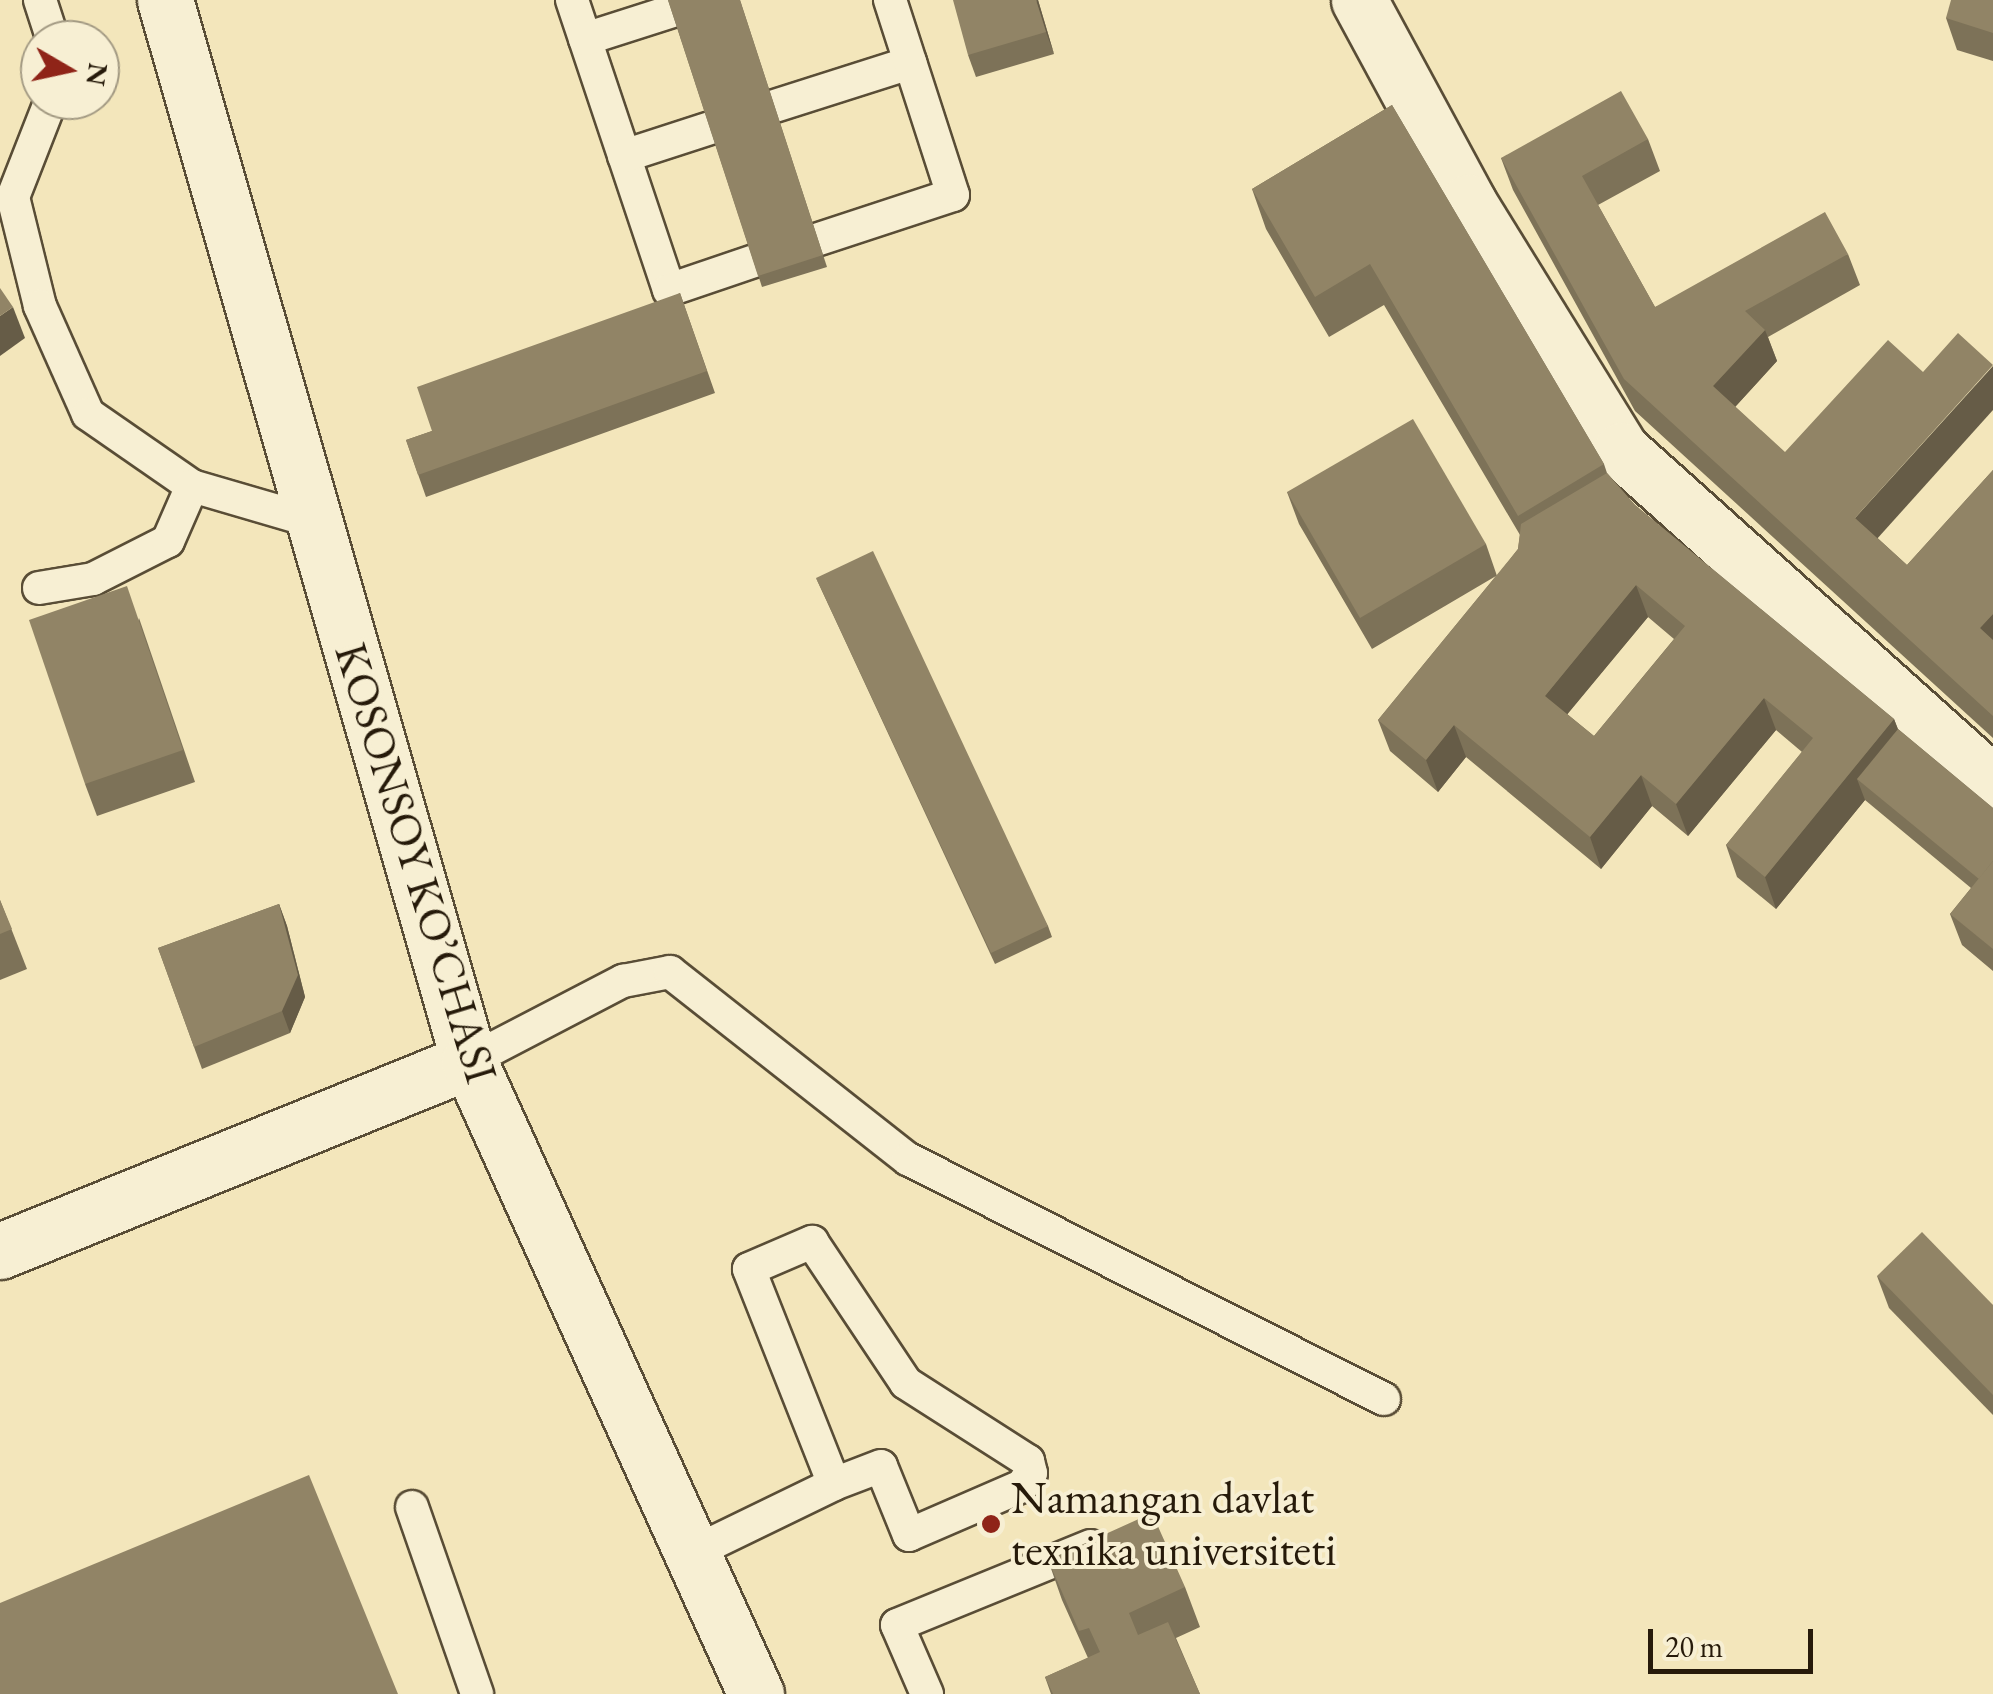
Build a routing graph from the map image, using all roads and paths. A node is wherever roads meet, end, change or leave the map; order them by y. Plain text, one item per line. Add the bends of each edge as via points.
1 (164, 0) edge
2 (572, 0) edge
3 (890, 0) edge
4 (1359, 0) edge
5 (673, 12) edge
6 (585, 39) junction
7 (910, 62) junction
8 (776, 106) edge
9 (43, 120) edge
10 (710, 128) edge
11 (624, 156) junction
12 (819, 239) edge
13 (754, 262) edge
14 (192, 486) junction
15 (315, 522) junction
16 (40, 588) dead end
17 (1993, 784) edge
18 (469, 1061) junction
19 (0, 1251) edge
20 (1384, 1400) dead end
21 (834, 1484) junction
22 (412, 1507) dead end
23 (1117, 1536) edge
24 (692, 1552) junction
25 (477, 1694) edge
26 (756, 1694) edge
27 (927, 1694) edge

1 - 15 main road, KOSONSOY KO’CHASI
2 - 6 lane
3 - 7 lane
4 - 17 main road via 1468,202 1621,450
5 - 6 lane
6 - 11 lane
7 - 8 lane
7 - 12 lane via 953,194
9 - 14 lane via 13,197 40,306 88,414
10 - 11 lane
11 - 13 lane via 669,290
14 - 15 lane
14 - 16 lane via 168,541 93,579
15 - 18 main road, KOSONSOY KO’CHASI
18 - 19 main road
18 - 20 lane via 623,981 670,972 908,1159
18 - 24 main road, KOSONSOY KO’CHASI
21 - 21 lane via 749,1268 812,1242 906,1382 1028,1461 1031,1473 1022,1486 909,1535 880,1466
21 - 24 lane
22 - 25 lane
23 - 27 lane via 896,1624
24 - 26 main road, KOSONSOY KO’CHASI

